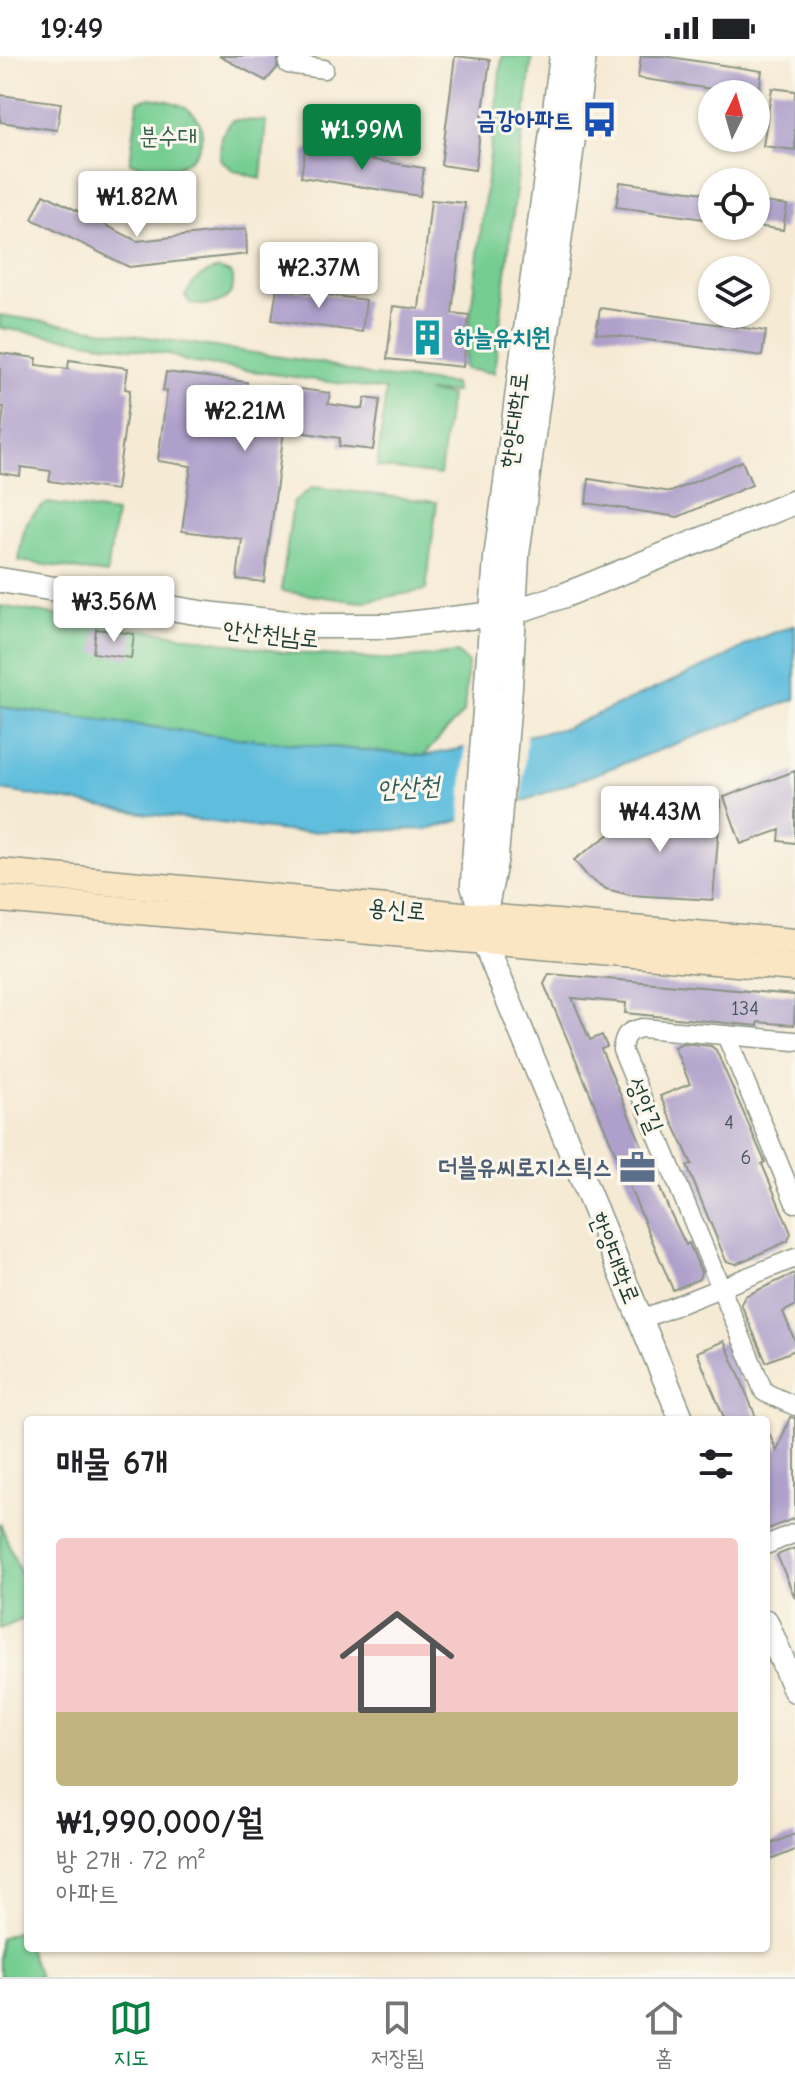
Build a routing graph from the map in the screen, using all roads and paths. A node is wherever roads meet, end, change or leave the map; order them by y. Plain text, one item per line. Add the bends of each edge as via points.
1 (562, 56) edge
2 (584, 56) edge
3 (288, 64) dead end
4 (324, 69) dead end
5 (795, 502) edge
6 (0, 580) edge
7 (0, 595) edge
8 (503, 614) junction
9 (0, 872) edge
10 (0, 899) edge
11 (484, 929) junction
12 (795, 942) edge
13 (795, 968) edge
14 (726, 1035) junction
15 (795, 1041) edge
16 (795, 1203) edge
17 (795, 1258) edge
18 (721, 1287) junction
19 (640, 1320) junction
20 (795, 1406) edge
21 (680, 1416) edge
22 (795, 1533) edge
23 (770, 1543) edge
24 (770, 1631) edge
25 (795, 1690) edge

1 - 8 street, 한양대학로 via 496,558
2 - 8 street, 한양대학로 via 517,555
3 - 4 street
5 - 8 street, 안산천남로 via 565,595
6 - 8 street, 안산천남로 via 314,626 390,626
7 - 8 street, 안산천남로 via 314,640 390,641 454,631
8 - 11 street, 한양대학로 via 485,860 473,886
9 - 11 main road, 용신로
10 - 11 main road, 용신로
11 - 12 main road, 용신로
11 - 13 main road, 용신로
11 - 19 street, 한양대학로
14 - 15 street, 성안길
14 - 16 street
14 - 18 street, 성안길 via 642,1028 630,1030 622,1050
17 - 18 street
18 - 19 street
18 - 20 street, 성안길 via 764,1392
19 - 21 street, 한양대학로
22 - 23 street
24 - 25 street

